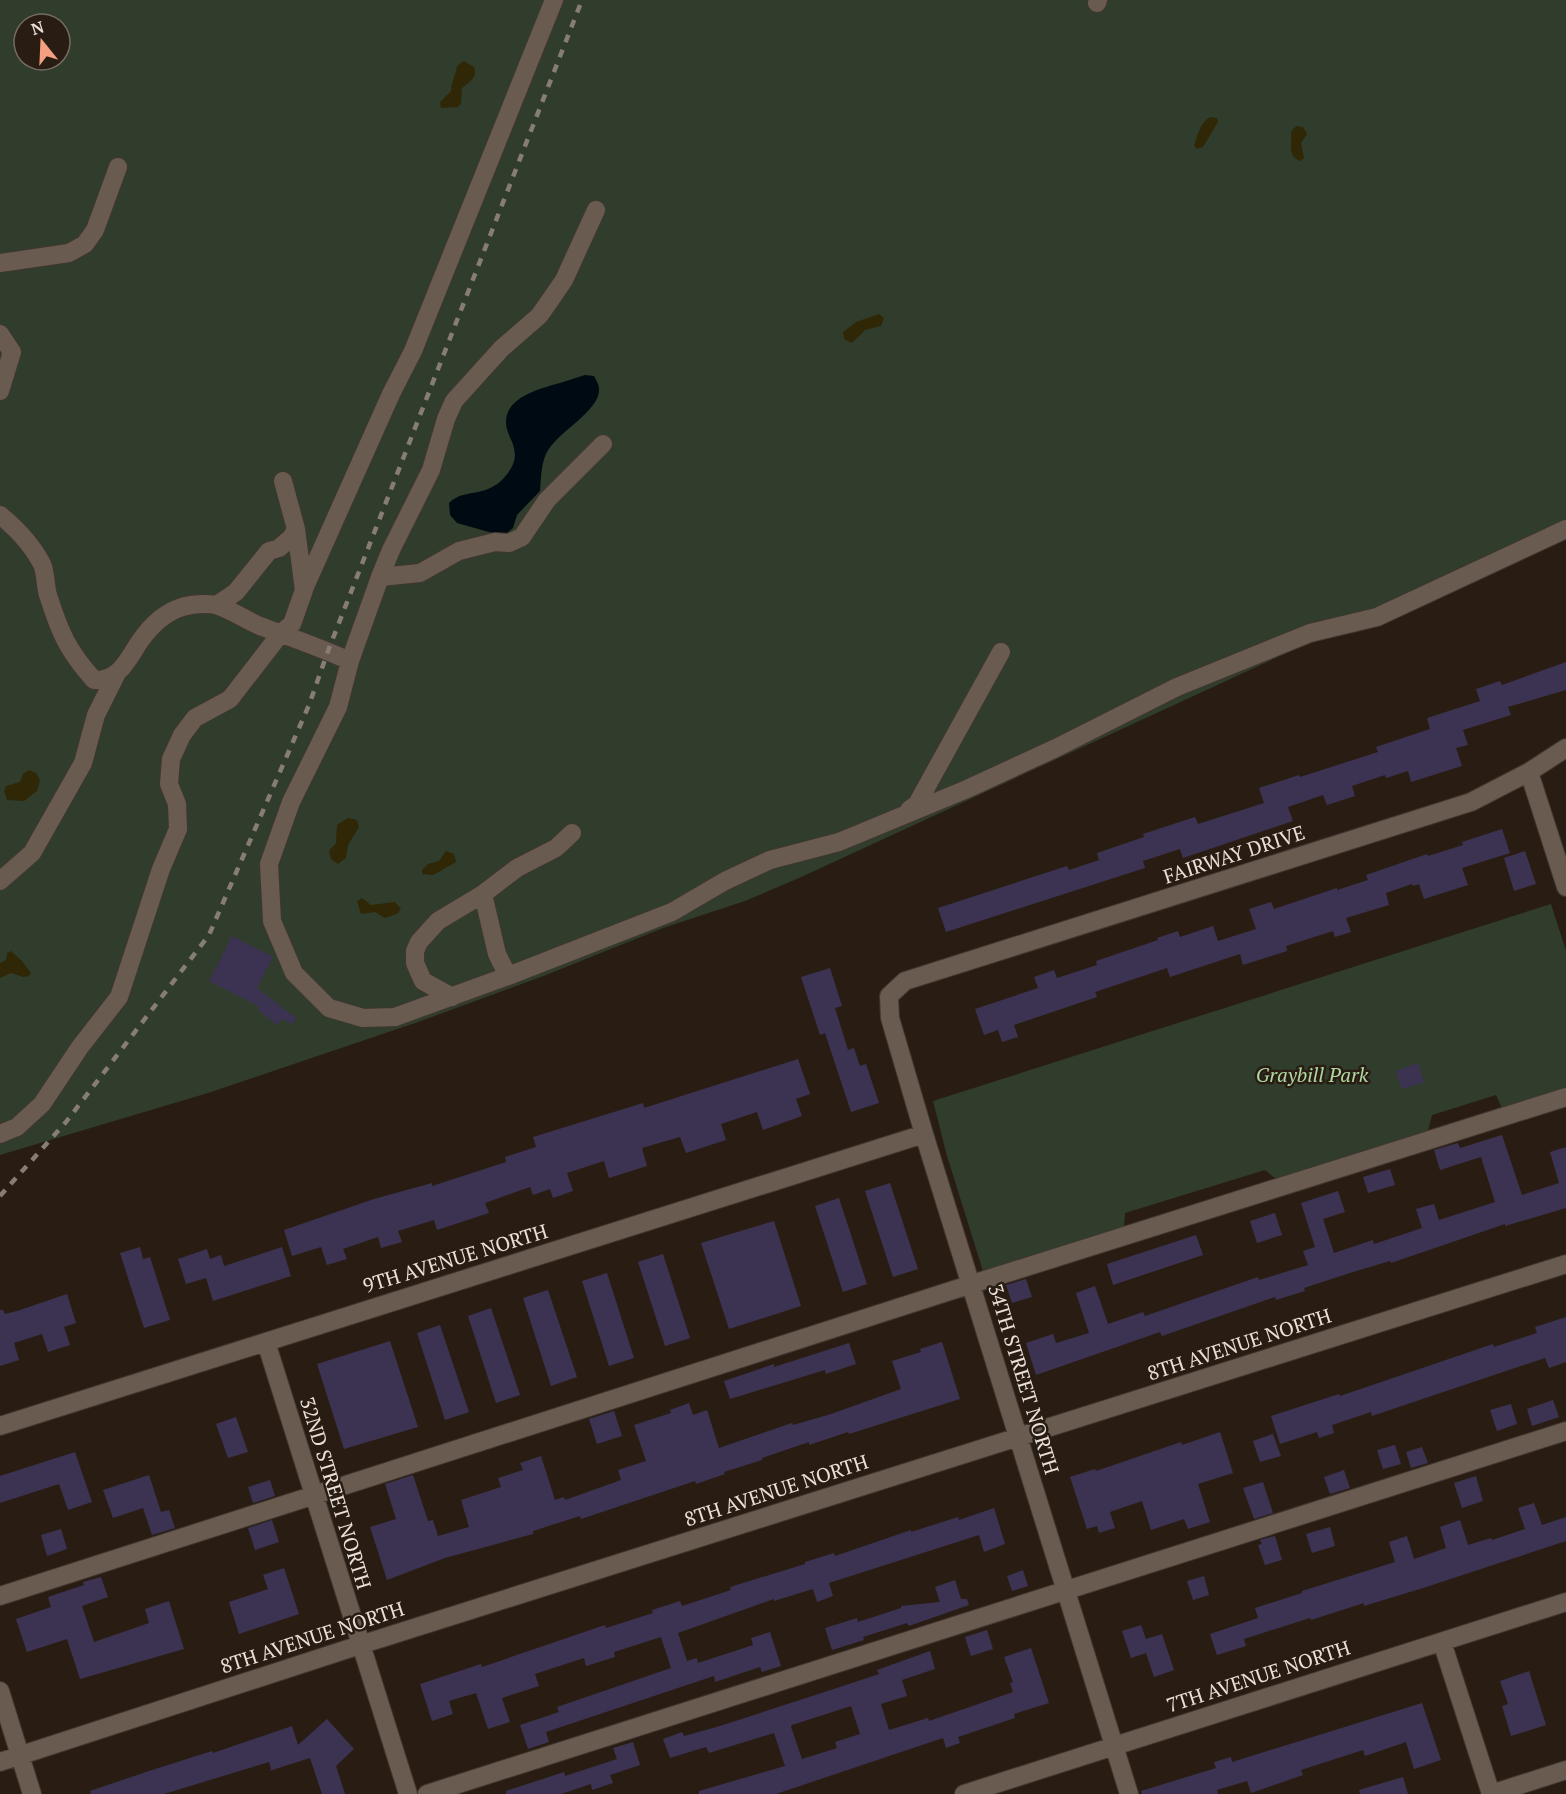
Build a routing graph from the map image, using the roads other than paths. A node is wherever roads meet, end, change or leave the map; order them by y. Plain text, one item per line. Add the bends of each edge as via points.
1 (554, 0) edge
2 (118, 166) dead end
3 (596, 210) dead end
4 (0, 263) edge
5 (0, 334) edge
6 (0, 392) edge
7 (603, 444) dead end
8 (283, 481) dead end
9 (0, 514) edge
10 (296, 529) junction
11 (1566, 529) edge
12 (380, 577) junction
13 (304, 590) junction
14 (217, 605) junction
15 (281, 633) junction
16 (1002, 652) dead end
17 (350, 661) junction
18 (116, 675) junction
19 (1566, 748) edge
20 (1529, 772) junction
21 (902, 815) junction
22 (572, 833) dead end
23 (0, 881) edge
24 (1566, 887) edge
25 (483, 894) junction
26 (508, 976) junction
27 (905, 981) joint
28 (452, 997) junction
29 (1566, 1097) edge
30 (0, 1134) edge
31 (924, 1134) junction
32 (1566, 1264) edge
33 (972, 1284) junction
34 (266, 1341) junction
35 (0, 1426) edge
36 (1566, 1431) edge
37 (1018, 1438) junction
38 (313, 1495) junction
39 (1065, 1589) junction
40 (0, 1596) edge
41 (1566, 1602) edge
42 (1442, 1642) junction
43 (360, 1645) junction
44 (0, 1691) edge
45 (1113, 1745) junction
46 (20, 1755) junction
47 (0, 1762) edge
48 (1566, 1770) edge
49 (32, 1794) edge
50 (408, 1794) edge
51 (427, 1794) edge
52 (964, 1794) edge
53 (1129, 1794) edge
54 (1491, 1794) edge

1 - 13 street via 413,351
2 - 4 street via 85,244 69,253
3 - 12 street via 564,280 545,308 454,401 431,470
5 - 6 street via 12,352
7 - 12 street via 548,500 522,537 509,543 459,550 420,573
8 - 10 street
9 - 18 street via 31,547 43,567 63,637 75,658 94,680
10 - 13 street
10 - 14 street via 279,548 269,551 236,592
11 - 21 street via 1377,617 1310,633 1177,687 1047,753
12 - 17 street
13 - 15 street via 292,624
14 - 15 street
14 - 18 street via 192,604 171,610 142,638
15 - 17 street
15 - 30 street via 230,699 195,718 171,759 169,784 177,804 178,829 119,997 42,1104 17,1127
16 - 21 street via 917,804
17 - 28 street via 338,707 291,802 268,864 272,921 294,973 329,1008 363,1018 395,1017
18 - 23 street via 96,715 83,763 32,853
19 - 20 street, FAIRWAY DRIVE
20 - 24 street
20 - 27 street, FAIRWAY DRIVE via 1471,802
21 - 26 street via 839,842 770,860 724,881 672,912
22 - 25 street via 556,848 517,868
25 - 26 street via 497,954
25 - 28 street via 438,921 418,942 415,951 423,981
26 - 28 street
27 - 31 street, 34TH STREET NORTH via 889,996 890,1018
29 - 33 street
31 - 33 street, 34TH STREET NORTH
31 - 34 street, 9TH AVENUE NORTH
32 - 37 street, 8TH AVENUE NORTH
33 - 37 street, 34TH STREET NORTH
33 - 38 street
34 - 35 street, 9TH AVENUE NORTH
34 - 38 street, 32ND STREET NORTH
36 - 39 street
37 - 39 street, 34TH STREET NORTH
37 - 43 street, 8TH AVENUE NORTH
38 - 40 street
38 - 43 street, 32ND STREET NORTH
39 - 45 street, 34TH STREET NORTH
39 - 51 street
41 - 42 street, 7TH AVENUE NORTH
42 - 45 street, 7TH AVENUE NORTH
42 - 54 street
43 - 46 street, 8TH AVENUE NORTH
43 - 50 street, 32ND STREET NORTH
44 - 46 street
45 - 52 street, 7TH AVENUE NORTH
45 - 53 street, 34TH STREET NORTH
46 - 47 street, 8TH AVENUE NORTH
46 - 49 street
48 - 54 street

